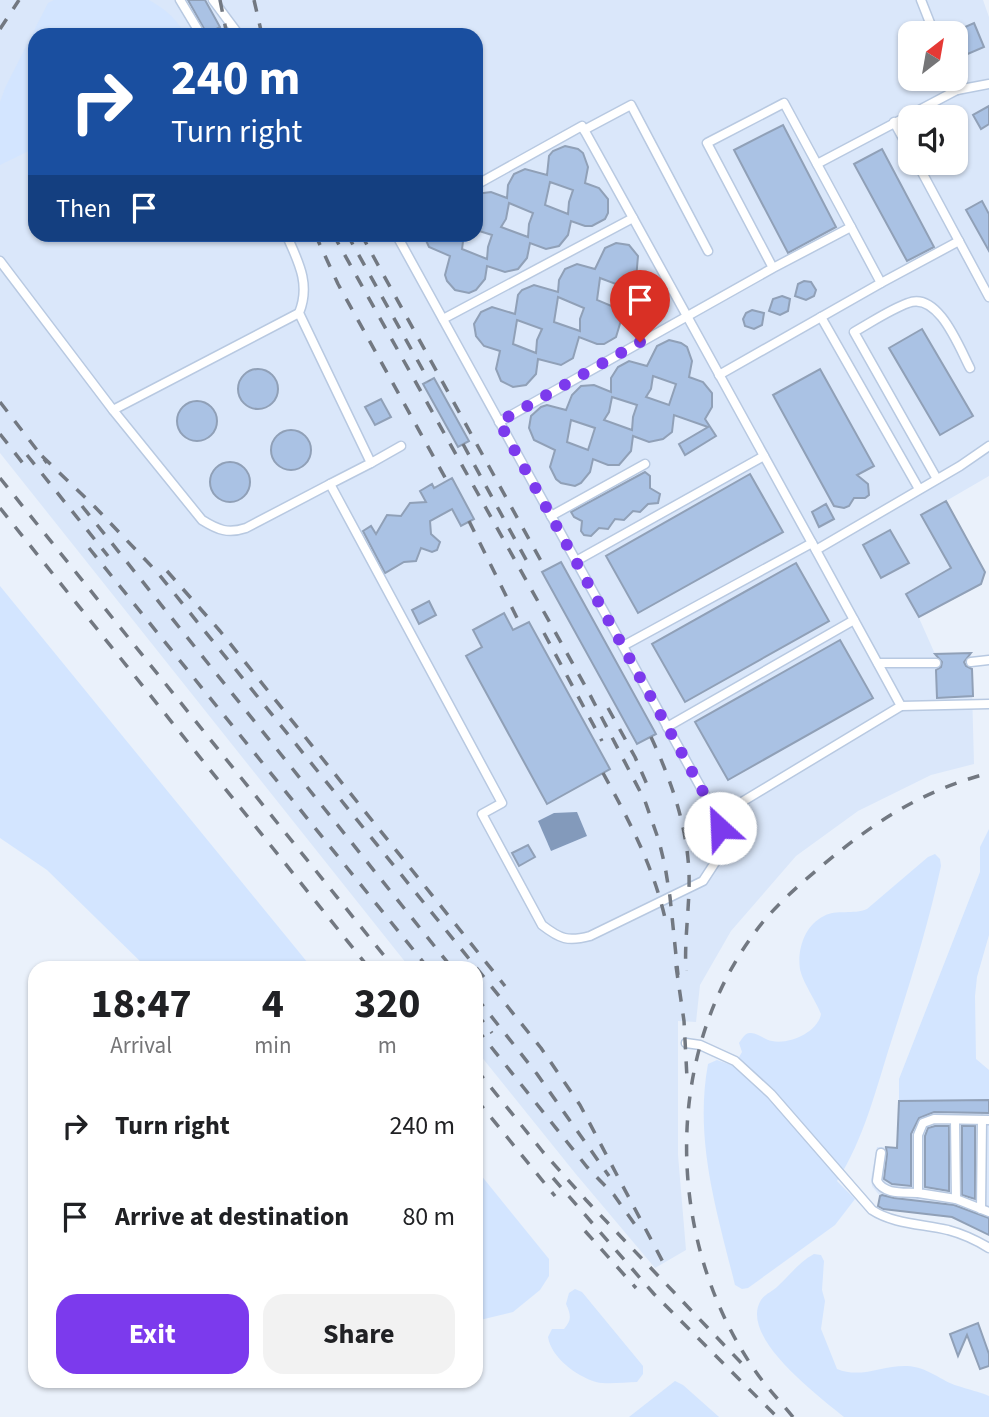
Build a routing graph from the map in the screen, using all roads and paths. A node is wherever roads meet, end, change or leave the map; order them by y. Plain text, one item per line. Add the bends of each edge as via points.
1 (180, 0) edge
2 (214, 0) edge
3 (921, 0) edge
4 (929, 21) edge
5 (197, 28) edge
6 (234, 28) edge
7 (989, 84) edge
8 (968, 88) edge
9 (955, 91) edge
10 (894, 122) junction
11 (898, 129) edge
12 (584, 130) junction
13 (817, 164) junction
14 (923, 175) edge
15 (483, 181) edge
16 (633, 218) junction
17 (851, 227) junction
18 (959, 241) junction
19 (290, 242) edge
20 (400, 242) edge
21 (708, 251) dead end
22 (0, 261) edge
23 (773, 268) junction
24 (881, 284) junction
25 (989, 297) edge
26 (299, 313) junction
27 (686, 316) junction
28 (821, 317) junction
29 (443, 319) junction
30 (970, 368) dead end
31 (719, 375) junction
32 (113, 410) junction
33 (499, 422) junction
34 (401, 446) dead end
35 (989, 446) edge
36 (764, 456) junction
37 (371, 463) junction
38 (645, 464) dead end
39 (937, 479) junction
40 (330, 484) junction
41 (919, 489) junction
42 (551, 516) junction
43 (814, 547) junction
44 (576, 561) junction
45 (854, 620) junction
46 (623, 646) junction
47 (989, 660) edge
48 (971, 662) dead end
49 (878, 663) junction
50 (936, 663) dead end
51 (989, 704) edge
52 (901, 706) junction
53 (667, 727) junction
54 (717, 817) junction
55 (686, 1043) dead end
56 (955, 1120) junction
57 (986, 1120) edge
58 (881, 1153) dead end
59 (918, 1193) junction
60 (956, 1199) junction
61 (985, 1210) edge
62 (989, 1248) edge

1 - 5 lane
2 - 6 lane
3 - 4 lane
7 - 8 lane
9 - 10 lane
10 - 11 lane
10 - 13 lane
12 - 15 lane via 582,127
12 - 16 lane
12 - 21 lane via 631,105
13 - 17 lane
13 - 23 lane via 785,103 707,143
14 - 18 lane
16 - 27 lane
16 - 29 lane
17 - 23 lane
17 - 24 lane
18 - 24 lane
18 - 25 lane
19 - 26 lane via 304,275
20 - 29 lane
22 - 32 lane
23 - 27 lane
24 - 28 lane
26 - 32 lane
26 - 37 lane
27 - 31 lane
27 - 33 lane
28 - 31 lane
28 - 41 lane
29 - 33 lane
30 - 39 lane via 941,316 924,302 908,302 854,331
31 - 36 lane
32 - 40 lane via 202,520 218,530 246,528
33 - 42 lane
34 - 37 lane
35 - 39 lane
36 - 43 lane
36 - 44 lane
37 - 40 lane
38 - 42 lane
39 - 41 lane
40 - 54 lane via 502,803 482,814 542,925 574,941 702,881 716,862
41 - 43 lane
42 - 44 lane
43 - 45 lane
43 - 46 lane
44 - 46 lane
45 - 49 lane
45 - 53 lane
46 - 53 lane
47 - 48 lane
49 - 50 lane
49 - 52 lane
51 - 52 lane
52 - 54 lane
53 - 54 lane
55 - 62 lane via 735,1061 771,1094 872,1210 889,1218 951,1230
56 - 57 lane
56 - 59 lane via 928,1120 919,1128
56 - 60 lane
57 - 61 lane
58 - 59 lane via 877,1181 881,1188
59 - 60 lane
60 - 61 lane

